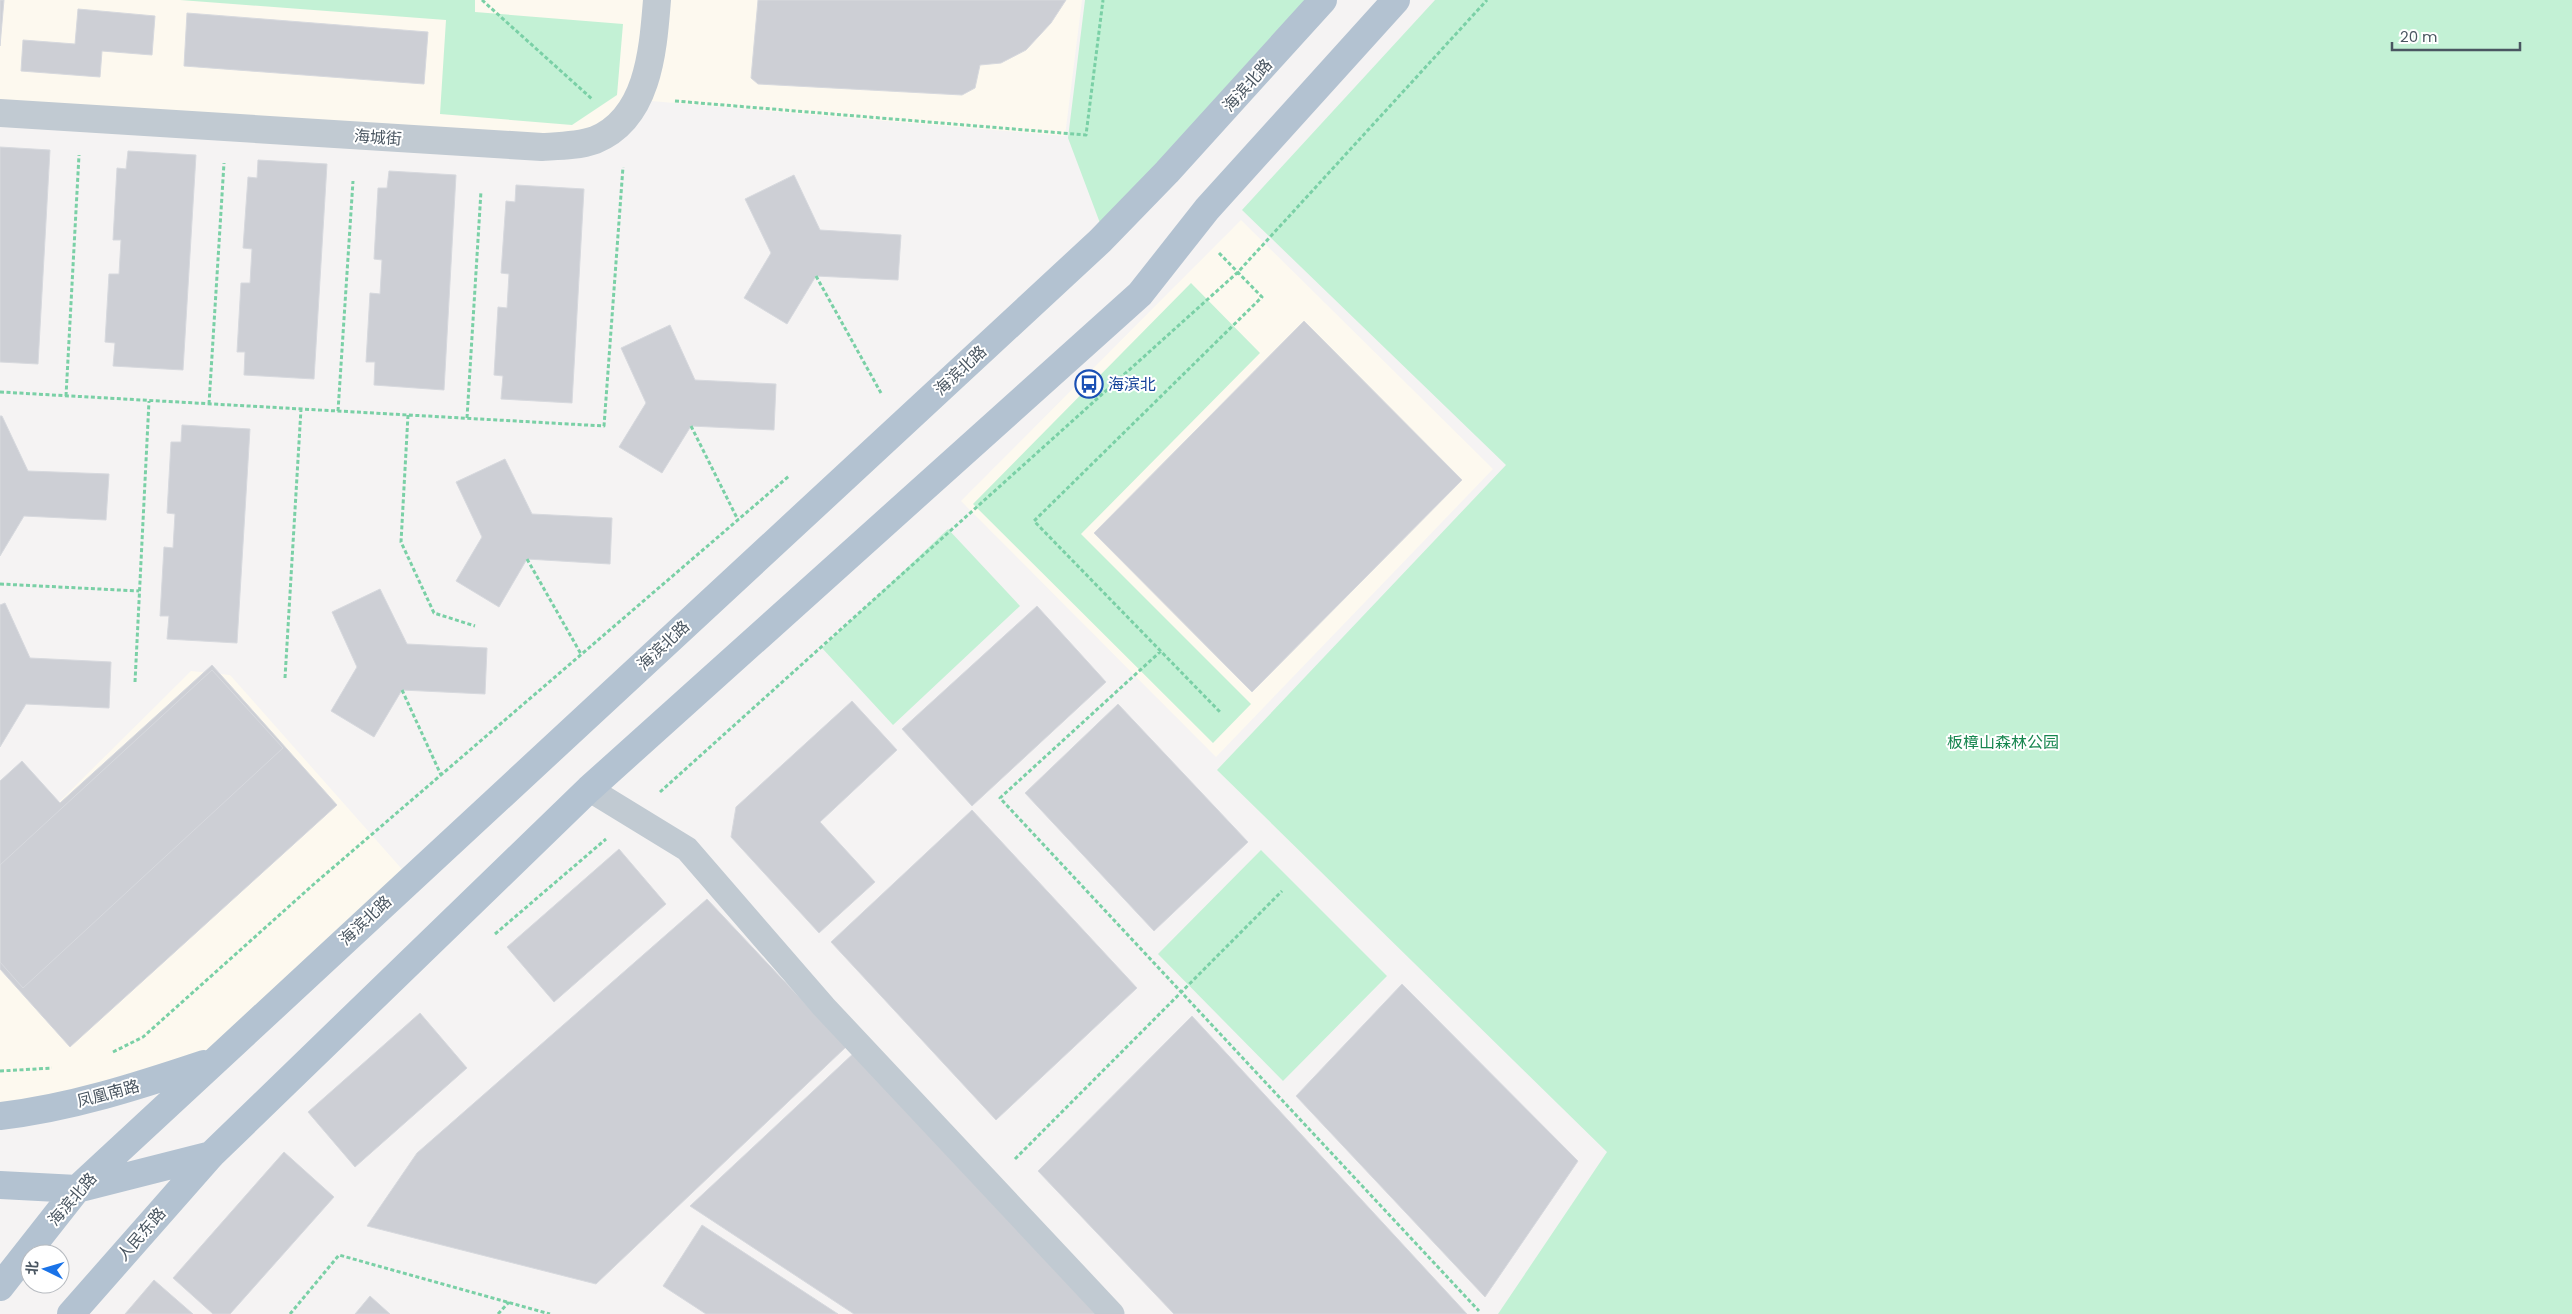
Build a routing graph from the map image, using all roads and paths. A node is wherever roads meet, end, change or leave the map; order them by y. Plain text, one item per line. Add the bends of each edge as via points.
1 (482, 0) edge
2 (657, 0) edge
3 (1103, 0) edge
4 (1323, 0) edge
5 (1396, 0) edge
6 (1486, 0) edge
7 (637, 98) junction
8 (0, 113) edge
9 (620, 124) junction
10 (226, 128) junction
11 (79, 153) dead end
12 (353, 182) dead end
13 (481, 191) dead end
14 (1193, 227) junction
15 (1238, 272) junction
16 (816, 276) dead end
17 (890, 389) dead end
18 (0, 392) edge
19 (66, 396) junction
20 (149, 401) junction
21 (209, 404) junction
22 (301, 409) junction
23 (338, 411) junction
24 (408, 415) junction
25 (467, 418) junction
26 (690, 426) dead end
27 (796, 470) dead end
28 (738, 520) junction
29 (527, 559) dead end
30 (0, 584) edge
31 (139, 591) junction
32 (475, 626) dead end
33 (1161, 651) junction
34 (581, 654) junction
35 (285, 678) dead end
36 (135, 682) dead end
37 (402, 690) dead end
38 (1220, 712) dead end
39 (441, 775) junction
40 (589, 789) junction
41 (633, 816) junction
42 (1282, 891) dead end
43 (489, 939) dead end
44 (1181, 993) junction
45 (110, 1053) dead end
46 (213, 1061) junction
47 (60, 1066) dead end
48 (0, 1071) edge
49 (0, 1116) edge
50 (211, 1155) junction
51 (990, 1184) junction
52 (0, 1185) edge
53 (77, 1189) junction
54 (0, 1287) edge
55 (509, 1302) junction
56 (1479, 1312) dead end
57 (71, 1314) edge
58 (290, 1314) edge
59 (498, 1314) edge
60 (550, 1314) edge
61 (1112, 1314) edge

1 - 9 path
2 - 7 street, 海城街 via 648,71
3 - 7 path via 1086,135
4 - 46 main road, 海滨北路 via 1168,172 1100,241
5 - 14 main road
6 - 15 path
7 - 9 street, 海城街
8 - 10 street, 海城街
9 - 10 street, 海城街 via 596,139 572,146 542,147
9 - 25 path via 624,178 604,426
10 - 21 path
11 - 19 path
12 - 23 path
13 - 25 path
14 - 15 path
14 - 40 main road via 1140,294
15 - 33 path via 1262,297 1034,521
15 - 41 path
16 - 17 path via 883,396
18 - 19 path
19 - 20 path
20 - 21 path
20 - 31 path
21 - 22 path
22 - 23 path
22 - 35 path
23 - 24 path
24 - 25 path
24 - 32 path via 401,542 434,613
26 - 28 path
27 - 28 path
28 - 34 path
29 - 34 path
30 - 31 path
31 - 36 path
33 - 38 path
33 - 44 path via 1000,798
34 - 39 path
37 - 39 path
39 - 45 path via 143,1037
40 - 41 lane
40 - 50 main road
41 - 43 path
41 - 51 lane via 687,849 824,1006
42 - 44 path
44 - 51 path
44 - 56 path
46 - 49 main road, 凤凰南路 via 120,1092
46 - 53 main road, 海滨北路
47 - 48 path
50 - 53 main road
50 - 57 main road, 人民东路
51 - 61 lane
52 - 53 main road
53 - 54 main road, 海滨北路
55 - 58 path via 338,1254
55 - 59 path
55 - 60 path

